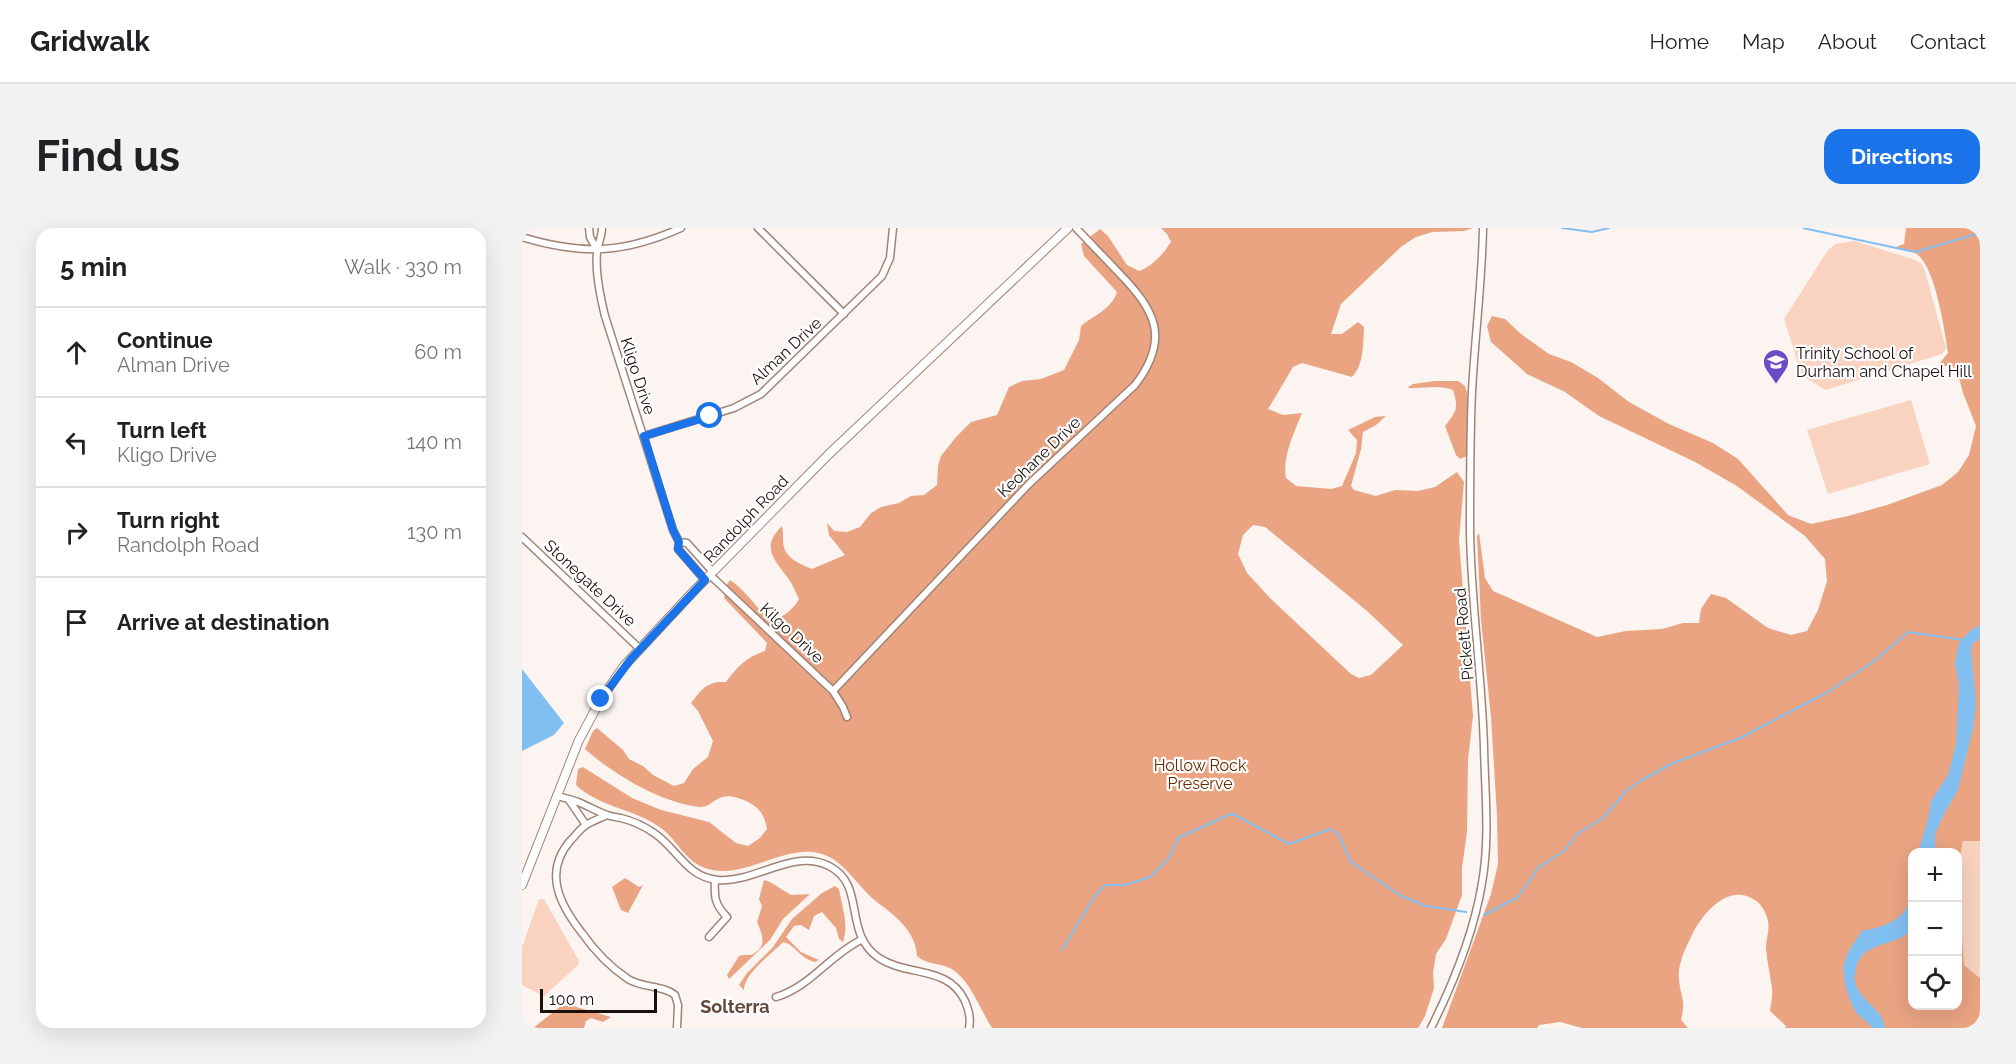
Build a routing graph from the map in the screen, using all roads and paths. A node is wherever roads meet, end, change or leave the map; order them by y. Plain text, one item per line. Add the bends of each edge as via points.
1 (589, 228) edge
2 (602, 228) edge
3 (681, 228) edge
4 (758, 228) edge
5 (893, 228) edge
6 (1068, 228) edge
7 (1076, 228) edge
8 (1483, 228) edge
9 (522, 237) edge
10 (597, 250) junction
11 (844, 315) junction
12 (644, 436) junction
13 (522, 537) edge
14 (679, 542) junction
15 (710, 576) junction
16 (640, 649) junction
17 (832, 691) junction
18 (847, 717) dead end
19 (557, 796) junction
20 (569, 800) junction
21 (607, 815) junction
22 (586, 825) junction
23 (715, 880) junction
24 (522, 885) edge
25 (709, 937) dead end
26 (861, 940) junction
27 (776, 998) dead end
28 (677, 1028) edge
29 (969, 1028) edge
30 (1431, 1028) edge

1 - 10 street, Kligo Drive
2 - 10 street, Kligo Drive
3 - 10 street via 660,238
4 - 11 street
5 - 11 street, Alman Drive via 890,258 882,276
6 - 15 street, Randolph Road via 836,447
7 - 17 street, Keohane Drive via 1140,294 1150,311 1156,332 1147,369 1136,385 1029,484
8 - 30 street, Pickett Road via 1472,392 1470,533 1485,724 1486,855 1474,916 1451,985
9 - 10 street via 553,246
10 - 12 street, Kligo Drive via 600,297
11 - 12 street, Alman Drive via 761,394 734,408
12 - 14 street, Kligo Drive
13 - 16 street, Stonegate Drive
14 - 15 street via 687,543
14 - 15 street, Kligo Drive via 680,553
15 - 16 street, Randolph Road
15 - 17 street, Kilgo Drive
16 - 19 street, Randolph Road via 594,710
17 - 18 street, Kilgo Drive
19 - 20 street
19 - 24 street, Randolph Road
20 - 21 street
20 - 22 street
21 - 22 street
21 - 23 street via 646,828 692,871
22 - 28 street via 558,861 560,897 585,938 615,969 637,984 675,995
23 - 25 street via 714,896 727,917
23 - 26 street via 748,876 798,861 828,865 848,884
26 - 27 street via 796,988
26 - 29 street via 887,962 950,982 967,1006

